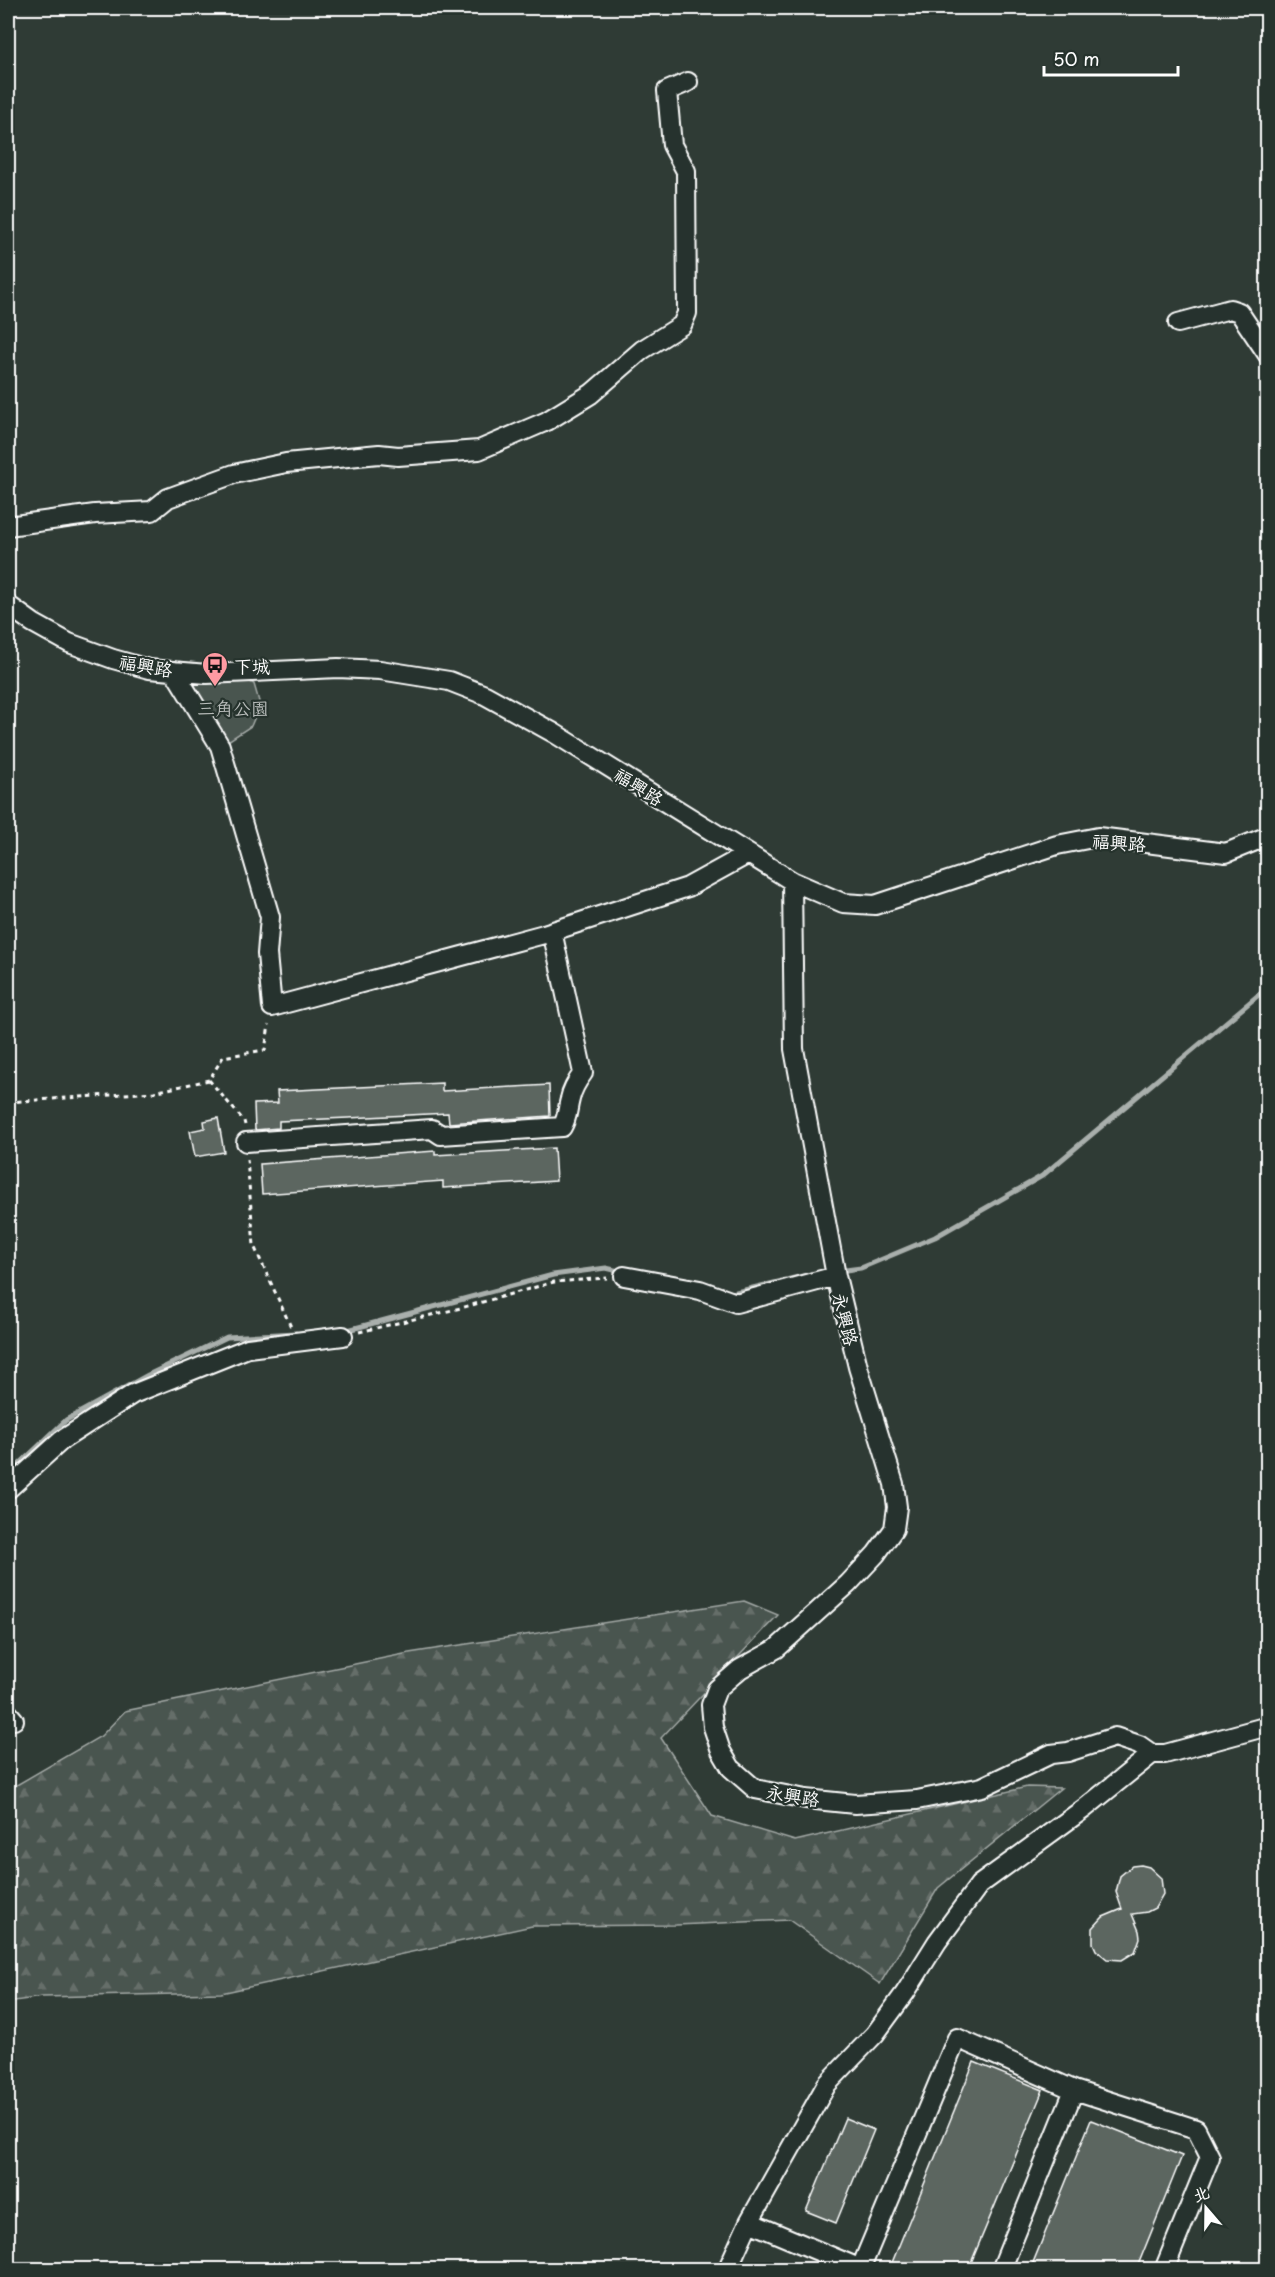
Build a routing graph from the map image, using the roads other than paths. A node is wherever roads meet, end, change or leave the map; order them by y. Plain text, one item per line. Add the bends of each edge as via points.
1 (687, 82) dead end
2 (1178, 323) dead end
3 (1268, 355) edge
4 (8, 526) edge
5 (8, 605) edge
6 (174, 671) junction
7 (1268, 836) edge
8 (748, 854) junction
9 (792, 881) junction
10 (552, 931) junction
11 (246, 1142) road end
12 (624, 1276) road end
13 (836, 1276) junction
14 (343, 1336) road end
15 (8, 1489) edge
16 (1268, 1726) edge
17 (1152, 1754) junction
18 (1074, 2090) junction
19 (749, 2222) junction
20 (860, 2269) edge
21 (727, 2270) edge
22 (1001, 2270) edge
23 (1164, 2270) edge

1 - 4 street via 667,91 672,145 686,171 687,313 682,325 642,350 591,394 547,421 479,450 286,463 234,474 168,498 152,511
2 - 3 street via 1230,309 1239,312
5 - 6 street, 福興路 via 33,623 88,650 149,669
6 - 8 street, 福興路 via 207,674 338,668 449,681 485,695 554,733
6 - 10 street via 220,746 270,917 267,954 272,1007
7 - 9 street, 福興路 via 1226,853 1098,837 1057,845 875,905 843,903
8 - 9 street, 福興路
8 - 10 street via 688,887
9 - 13 street, 永興路 via 794,1049
10 - 11 street via 583,1072 574,1086 561,1127 441,1135 432,1129
12 - 13 street via 700,1290 736,1303
13 - 17 street, 永興路 via 894,1484 894,1529 876,1554 816,1615 717,1689 711,1705 713,1727 731,1768 755,1789 855,1804 917,1800 982,1787 1051,1754 1115,1737
14 - 15 street via 248,1348 133,1394 62,1440
16 - 17 street via 1165,1754
17 - 19 street via 979,1885 875,2034 827,2084
18 - 20 street via 957,2038
18 - 22 street
18 - 23 street via 1196,2129 1210,2157
19 - 20 street
19 - 21 street

